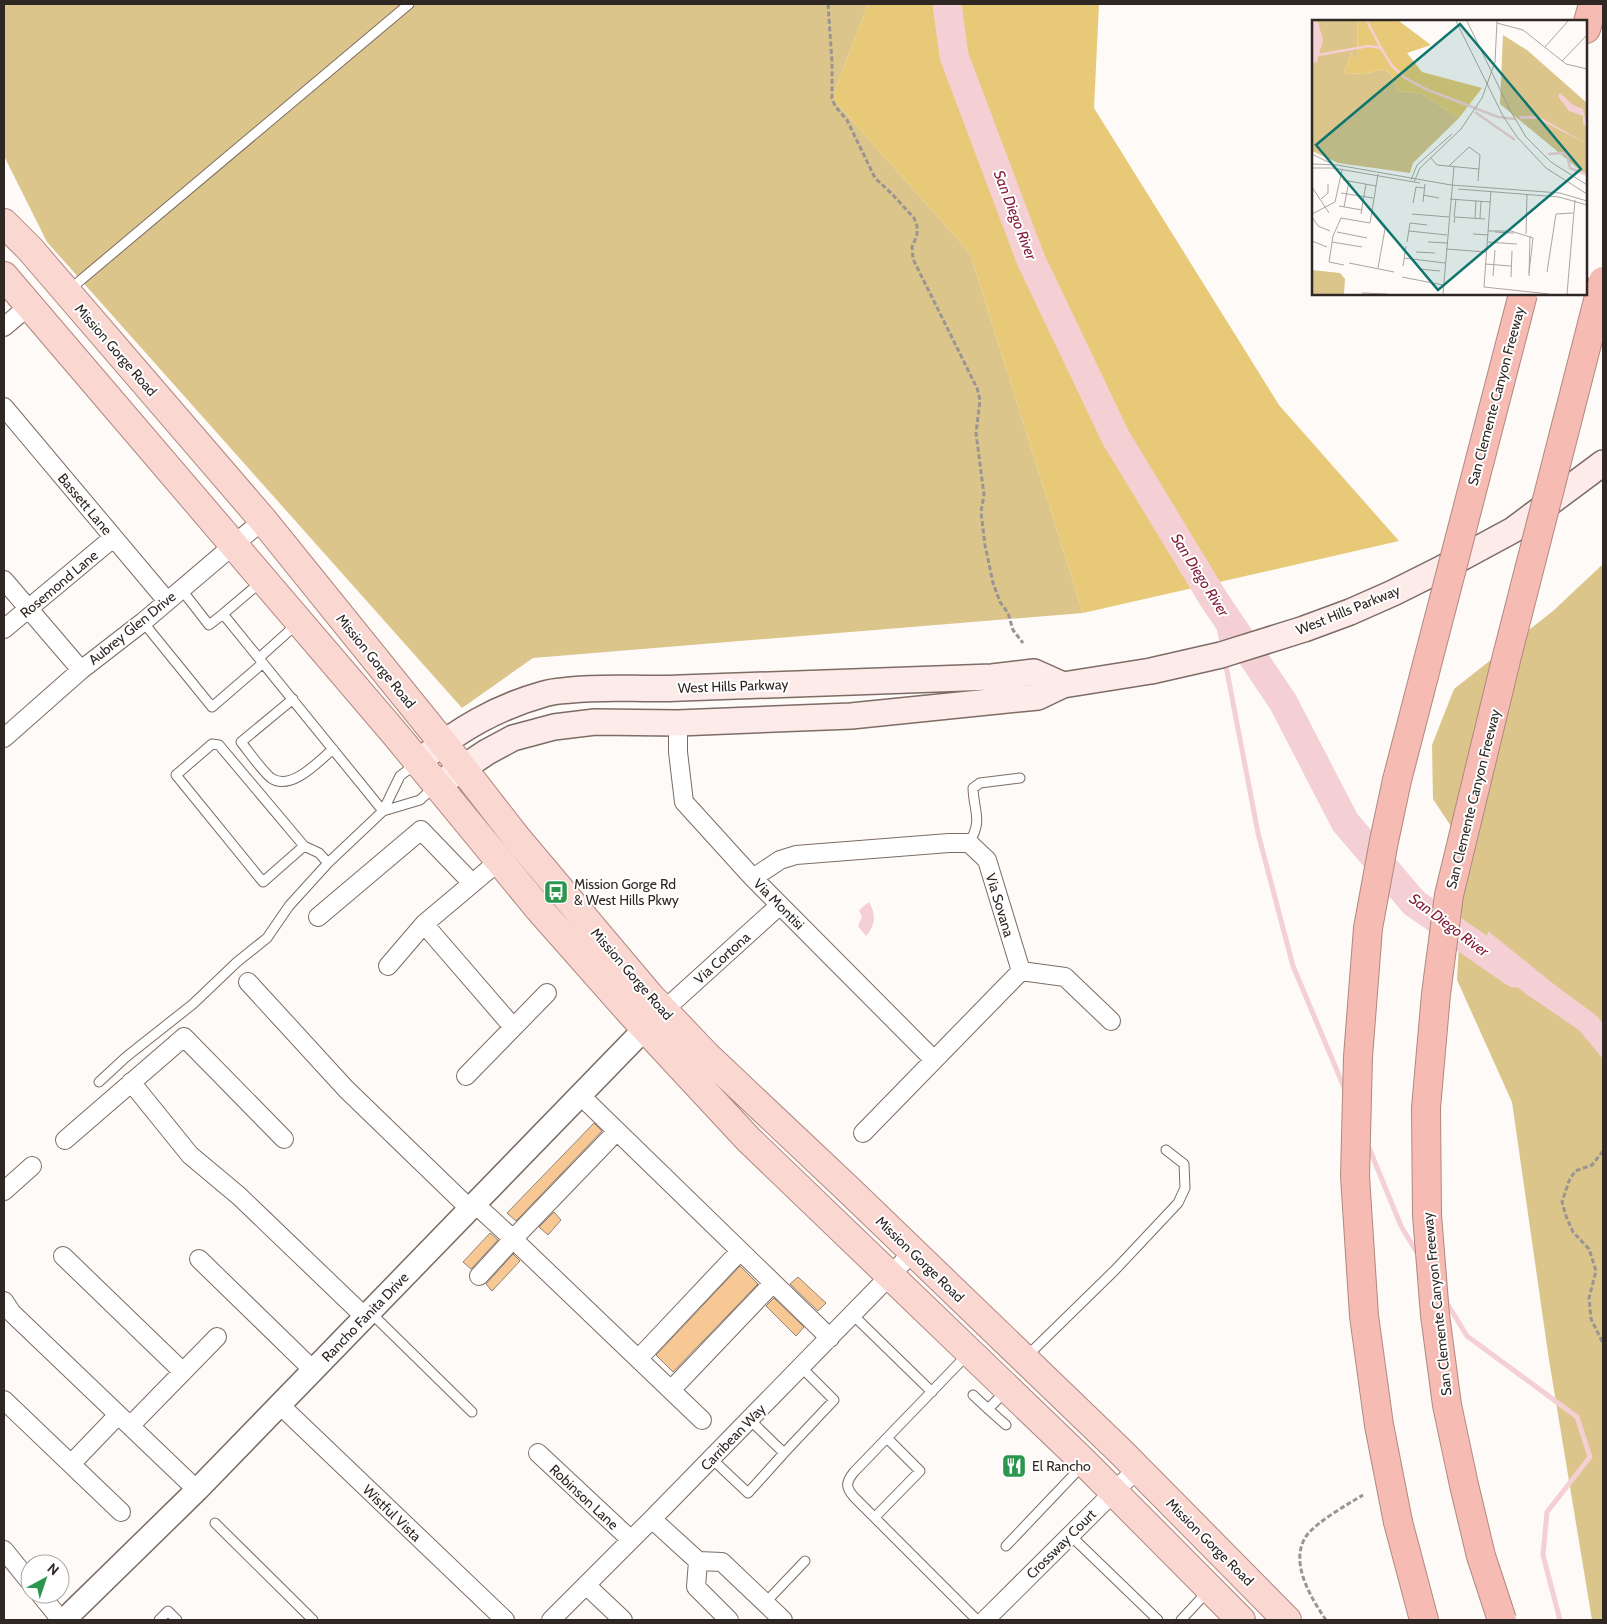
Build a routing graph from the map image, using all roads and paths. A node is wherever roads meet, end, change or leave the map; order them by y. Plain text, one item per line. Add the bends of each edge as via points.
1 (409, 4) edge
2 (828, 4) edge
3 (1584, 4) edge
4 (1592, 4) edge
5 (1582, 20) edge
6 (1587, 25) edge
7 (4, 223) edge
8 (4, 276) edge
9 (1603, 281) edge
10 (67, 292) junction
11 (1523, 295) edge
12 (30, 305) junction
13 (4, 327) edge
14 (7, 418) edge
15 (1603, 463) edge
16 (263, 520) junction
17 (113, 538) junction
18 (234, 544) junction
19 (265, 579) junction
20 (4, 580) edge
21 (181, 589) junction
22 (167, 601) junction
23 (28, 609) junction
24 (223, 614) junction
25 (143, 622) junction
26 (300, 622) junction
27 (4, 629) edge
28 (1023, 643) dead end
29 (261, 660) junction
30 (81, 670) junction
31 (1063, 685) junction
32 (293, 699) junction
33 (678, 723) junction
34 (4, 738) edge
35 (443, 743) junction
36 (334, 749) junction
37 (418, 761) junction
38 (462, 768) junction
39 (1020, 778) dead end
40 (437, 785) junction
41 (383, 811) junction
42 (969, 843) junction
43 (304, 846) junction
44 (499, 861) junction
45 (328, 863) junction
46 (753, 878) junction
47 (472, 883) junction
48 (780, 905) junction
49 (318, 917) dead end
50 (424, 924) junction
51 (388, 966) dead end
52 (1021, 971) junction
53 (248, 982) dead end
54 (547, 993) dead end
55 (654, 1020) junction
56 (1111, 1021) dead end
57 (513, 1027) junction
58 (934, 1059) junction
59 (466, 1076) dead end
60 (99, 1082) dead end
61 (131, 1082) junction
62 (581, 1096) junction
63 (617, 1131) junction
64 (863, 1133) dead end
65 (284, 1139) dead end
66 (65, 1140) dead end
67 (1166, 1150) dead end
68 (1603, 1151) edge
69 (32, 1166) dead end
70 (4, 1191) edge
71 (473, 1207) junction
72 (513, 1239) junction
73 (740, 1251) junction
74 (913, 1252) junction
75 (63, 1256) dead end
76 (199, 1259) dead end
77 (479, 1276) dead end
78 (891, 1276) junction
79 (773, 1283) junction
80 (4, 1301) edge
81 (367, 1315) junction
82 (853, 1315) junction
83 (217, 1338) dead end
84 (830, 1338) junction
85 (1603, 1343) edge
86 (970, 1352) junction
87 (639, 1358) junction
88 (1024, 1359) junction
89 (801, 1367) junction
90 (313, 1370) junction
91 (183, 1372) junction
92 (1047, 1382) junction
93 (1008, 1389) junction
94 (671, 1390) junction
95 (932, 1392) junction
96 (973, 1394) dead end
97 (4, 1400) edge
98 (280, 1405) junction
99 (988, 1409) junction
100 (472, 1412) dead end
101 (702, 1420) dead end
102 (750, 1420) junction
103 (124, 1421) junction
104 (1006, 1425) dead end
105 (887, 1438) junction
106 (538, 1453) dead end
107 (784, 1454) junction
108 (712, 1459) junction
109 (1085, 1463) junction
110 (70, 1464) junction
111 (1137, 1469) junction
112 (197, 1490) junction
113 (1114, 1492) junction
114 (1363, 1495) dead end
115 (122, 1512) dead end
116 (875, 1517) junction
117 (652, 1519) junction
118 (216, 1523) dead end
119 (1070, 1535) junction
120 (631, 1540) junction
121 (1006, 1546) dead end
122 (4, 1550) edge
123 (698, 1561) junction
124 (805, 1561) dead end
125 (20, 1570) edge
126 (586, 1585) junction
127 (1210, 1589) junction
128 (765, 1602) junction
129 (49, 1604) edge
130 (63, 1620) edge
131 (159, 1620) edge
132 (177, 1620) edge
133 (313, 1620) edge
134 (505, 1620) edge
135 (551, 1620) edge
136 (623, 1620) edge
137 (729, 1620) edge
138 (783, 1620) edge
139 (977, 1620) edge
140 (985, 1620) edge
141 (1158, 1620) edge
142 (1181, 1620) edge
143 (1241, 1620) edge
144 (1287, 1620) edge
145 (1326, 1620) edge
146 (1424, 1620) edge
147 (1502, 1620) edge

1 - 10 lane
2 - 28 path via 835,106 847,120 875,178 914,218 917,235 912,258 977,388 980,400 976,433 984,495 981,512 985,545 1000,602
3 - 5 highway
4 - 6 highway
7 - 10 main road, Mission Gorge Road
8 - 12 main road, Mission Gorge Road
9 - 147 highway, San Clemente Canyon Freeway, bridge via 1449,895 1426,1108 1427,1215 1435,1315 1447,1405 1481,1556
10 - 16 main road, Mission Gorge Road
11 - 146 highway, San Clemente Canyon Freeway, bridge via 1384,840 1368,928 1358,1057 1355,1176 1364,1316 1379,1425 1398,1522
12 - 13 street
12 - 18 main road, Mission Gorge Road
14 - 17 street, Bassett Lane
15 - 31 main road, West Hills Parkway via 1513,530 1393,593 1304,629 1221,655 1151,672
16 - 18 street, Aubrey Glen Drive
16 - 35 main road, Mission Gorge Road
17 - 22 street, Bassett Lane
17 - 23 street, Rosemond Lane
18 - 19 main road, Mission Gorge Road
18 - 21 street, Aubrey Glen Drive
19 - 24 lane
19 - 26 main road, Mission Gorge Road
20 - 23 street
21 - 22 street, Aubrey Glen Drive
21 - 24 lane via 209,625
22 - 25 street, Aubrey Glen Drive
23 - 27 street, Rosemond Lane
23 - 30 street
24 - 29 lane
25 - 29 lane via 212,707
25 - 30 street, Aubrey Glen Drive
26 - 29 lane
26 - 37 main road, Mission Gorge Road
29 - 32 lane
30 - 34 street, Aubrey Glen Drive
31 - 33 main road, West Hills Parkway via 1038,698 998,702 851,716
31 - 35 main road, West Hills Parkway via 1034,672 992,677 678,689 593,688 547,693 506,706
32 - 36 lane
32 - 36 lane via 241,742 271,778 281,782 296,778
33 - 38 main road, West Hills Parkway via 595,722 554,727 513,738
33 - 46 street, Via Montisi via 684,802
35 - 37 main road, West Hills Parkway
35 - 38 main road, Mission Gorge Road
36 - 41 lane
37 - 40 main road, Mission Gorge Road
37 - 41 lane via 400,776
38 - 40 main road, West Hills Parkway
38 - 55 main road, Mission Gorge Road
39 - 42 lane via 980,783 974,788 978,824
40 - 41 lane via 420,800
40 - 44 main road, Mission Gorge Road
41 - 45 lane
42 - 46 street via 796,855 780,860
42 - 52 street, Via Sovana via 986,860
43 - 43 lane via 219,745 212,744 176,775 263,882
43 - 45 lane via 319,853
44 - 47 street
44 - 55 main road, Mission Gorge Road via 539,909
45 - 60 lane via 289,906 267,938
46 - 48 street, Via Montisi
47 - 49 street via 421,830
47 - 50 street
48 - 55 street, Via Cortona
48 - 58 street, Via Montisi
50 - 51 street
50 - 57 street
52 - 56 street via 1065,977
52 - 58 street
53 - 71 street via 346,1090
54 - 57 street
55 - 62 street, Rancho Fanita Drive
55 - 74 main road, Mission Gorge Road via 706,1056
55 - 78 main road, Mission Gorge Road via 748,1139
57 - 59 street
58 - 64 street
61 - 65 street via 184,1037
61 - 66 street
61 - 81 street via 190,1155 240,1196
62 - 63 street
62 - 71 street, Rancho Fanita Drive
63 - 72 street
63 - 73 street
67 - 88 lane via 1184,1164 1185,1188 1178,1203 1116,1270
68 - 85 path via 1592,1165 1575,1171 1562,1202 1573,1232 1589,1250 1596,1271 1589,1298 1591,1319
69 - 70 street
71 - 72 street
71 - 81 street, Rancho Fanita Drive
72 - 77 street
72 - 87 street
73 - 79 street
73 - 87 street
74 - 78 street, Carribean Way
74 - 88 main road, Mission Gorge Road
75 - 91 street
76 - 90 street
78 - 82 street, Carribean Way
78 - 86 main road, Mission Gorge Road
79 - 84 street
79 - 94 street
80 - 103 street via 12,1313
81 - 90 street, Rancho Fanita Drive
81 - 100 lane
82 - 84 street, Carribean Way
82 - 95 lane
83 - 91 street
84 - 89 street, Carribean Way
86 - 92 main road via 980,1347 990,1349 1034,1388
86 - 93 main road, Mission Gorge Road
86 - 95 lane
87 - 94 street
88 - 92 main road, Mission Gorge Road
89 - 102 street, Carribean Way
89 - 107 lane via 834,1400
90 - 98 street, Rancho Fanita Drive
91 - 103 street
92 - 111 main road, Mission Gorge Road
93 - 99 lane
93 - 109 main road, Mission Gorge Road
94 - 101 street
95 - 105 lane
96 - 99 lane
97 - 110 street
98 - 112 street, Rancho Fanita Drive
98 - 134 street, Wistful Vista
99 - 104 lane
102 - 107 lane
102 - 108 street, Carribean Way
103 - 110 street
103 - 112 street
105 - 116 lane via 847,1481 848,1491
105 - 116 lane via 920,1470
106 - 120 street, Robinson Lane
107 - 108 lane via 748,1493
108 - 117 street, Carribean Way
109 - 113 main road, Mission Gorge Road
109 - 121 lane
110 - 115 street
111 - 113 street, Crossway Court
111 - 144 main road, Mission Gorge Road
112 - 130 street, Rancho Fanita Drive
113 - 119 street, Crossway Court
113 - 127 main road, Mission Gorge Road
114 - 145 path via 1314,1528 1306,1536 1300,1552 1305,1582
116 - 139 lane
117 - 120 street, Carribean Way
117 - 123 street
118 - 133 lane
119 - 140 street, Crossway Court
119 - 141 lane
120 - 126 street, Carribean Way
122 - 125 street
123 - 128 street via 722,1562
123 - 137 street via 696,1587
124 - 128 lane
126 - 135 street, Carribean Way
126 - 136 street
127 - 142 lane
127 - 143 main road, Mission Gorge Road
128 - 138 street
129 - 130 street
131 - 132 lane via 168,1611

